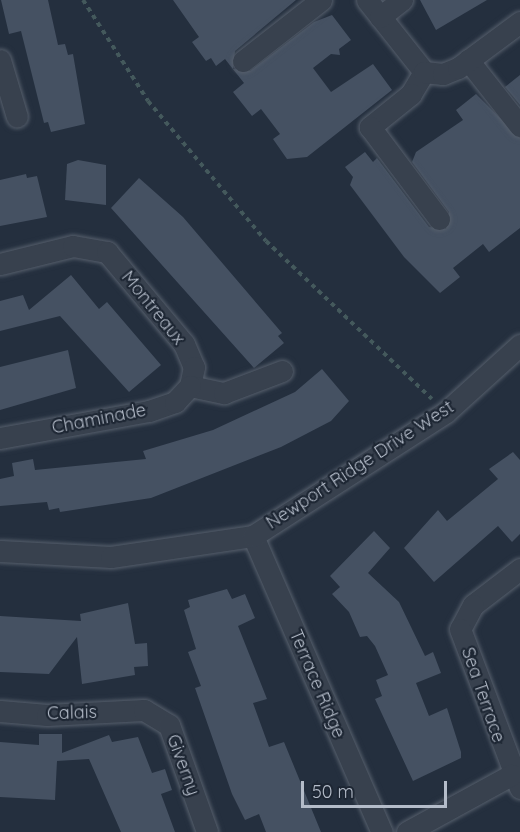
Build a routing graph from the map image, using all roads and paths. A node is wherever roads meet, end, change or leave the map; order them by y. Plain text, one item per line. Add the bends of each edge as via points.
1 (83, 0) edge
2 (321, 0) edge
3 (367, 0) edge
4 (402, 0) edge
5 (380, 17) junction
6 (520, 22) edge
7 (0, 60) edge
8 (468, 60) junction
9 (243, 61) dead end
10 (424, 72) junction
11 (16, 117) dead end
12 (520, 126) edge
13 (439, 219) dead end
14 (0, 264) edge
15 (520, 345) edge
16 (282, 371) dead end
17 (190, 386) junction
18 (446, 412) junction
19 (0, 438) edge
20 (254, 536) junction
21 (0, 551) edge
22 (520, 569) edge
23 (144, 710) joint
24 (0, 711) edge
25 (516, 781) edge
26 (207, 832) edge
27 (382, 832) edge
28 (407, 832) edge

1 - 18 path via 148,101 266,241
2 - 9 street
3 - 5 street
4 - 5 street
5 - 10 street
6 - 8 street
7 - 11 street
8 - 10 street via 443,74
8 - 12 street
10 - 13 street via 411,94 370,127
14 - 17 street, Montreaux via 89,245 107,252 184,344 194,367
15 - 18 street, Newport Ridge Drive West
16 - 17 street via 224,393
17 - 19 street, Chaminade via 175,402 148,411
18 - 20 street, Newport Ridge Drive West
20 - 21 street via 111,557
20 - 27 street, Terrace Ridge
22 - 25 street, Sea Terrace via 473,605 460,629
23 - 24 street, Calais via 47,715
23 - 26 street, Giverny via 168,725
25 - 28 street, Sea Terrace

